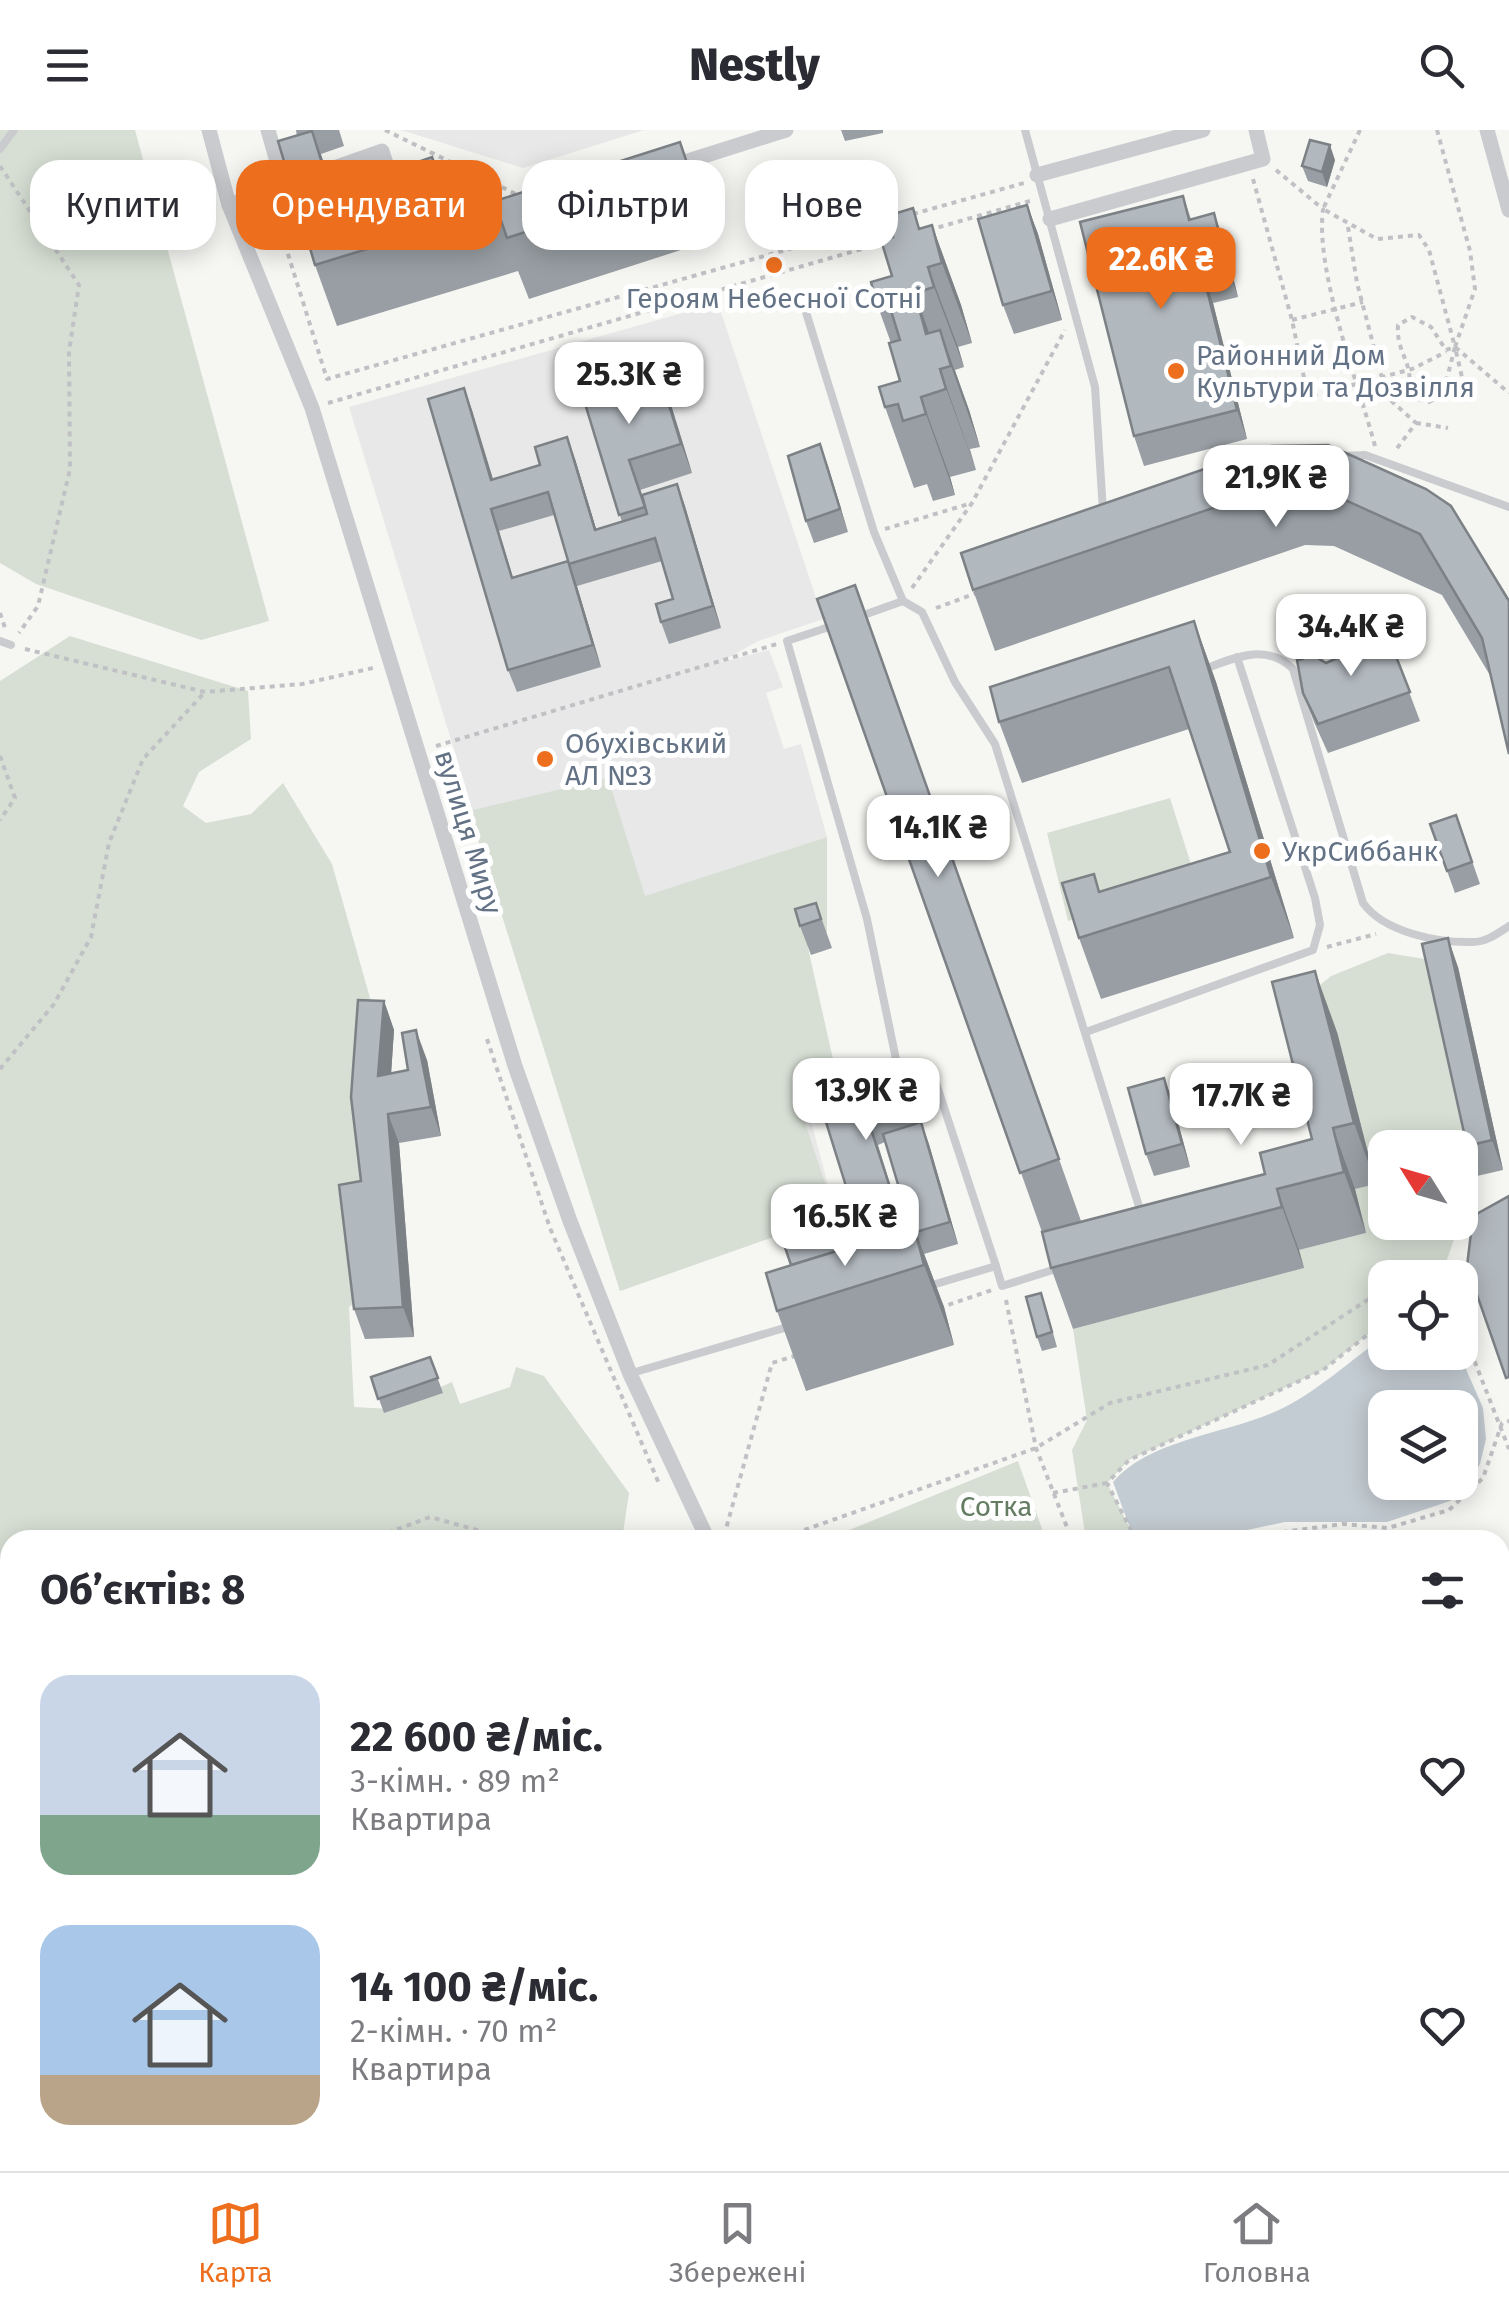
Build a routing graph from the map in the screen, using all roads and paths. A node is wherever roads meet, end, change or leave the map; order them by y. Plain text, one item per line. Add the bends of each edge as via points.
1 (14, 130) edge
2 (209, 130) edge
3 (268, 130) edge
4 (385, 130) edge
5 (786, 130) edge
6 (1025, 130) edge
7 (1203, 130) edge
8 (1256, 130) edge
9 (1360, 130) edge
10 (1436, 130) edge
11 (1487, 130) edge
12 (0, 149) edge
13 (272, 160) edge
14 (358, 160) edge
15 (385, 160) edge
16 (691, 160) edge
17 (1256, 161) junction
18 (0, 166) edge
19 (1038, 176) junction
20 (522, 197) edge
21 (1044, 197) junction
22 (236, 203) edge
23 (229, 205) junction
24 (1323, 209) junction
25 (1509, 210) edge
26 (1050, 220) junction
27 (1348, 227) junction
28 (912, 235) edge
29 (293, 250) edge
30 (859, 250) edge
31 (802, 296) dead end
32 (1363, 302) junction
33 (1336, 306) junction
34 (1075, 313) junction
35 (1292, 320) junction
36 (1455, 347) junction
37 (1412, 369) junction
38 (1382, 378) junction
39 (1358, 384) junction
40 (1509, 393) edge
41 (1467, 400) dead end
42 (312, 408) junction
43 (1416, 423) junction
44 (1448, 428) dead end
45 (1328, 457) edge
46 (1386, 463) junction
47 (972, 503) junction
48 (1509, 506) edge
49 (1104, 526) edge
50 (874, 532) junction
51 (983, 590) edge
52 (903, 601) junction
53 (950, 604) dead end
54 (0, 641) edge
55 (787, 641) junction
56 (10, 645) junction
57 (1238, 657) junction
58 (393, 664) junction
59 (1182, 677) edge
60 (205, 692) junction
61 (1014, 737) edge
62 (995, 744) junction
63 (417, 752) junction
64 (0, 756) edge
65 (0, 820) edge
66 (1509, 926) edge
67 (1375, 934) dead end
68 (1313, 950) junction
69 (1086, 1032) junction
70 (0, 1068) edge
71 (1143, 1220) edge
72 (1479, 1244) edge
73 (1470, 1260) edge
74 (1076, 1263) edge
75 (996, 1266) junction
76 (1002, 1286) junction
77 (922, 1288) edge
78 (1368, 1300) edge
79 (932, 1310) dead end
80 (795, 1325) edge
81 (1368, 1334) edge
82 (808, 1352) edge
83 (1478, 1367) edge
84 (630, 1374) junction
85 (1509, 1421) edge
86 (1502, 1424) junction
87 (1036, 1448) junction
88 (1509, 1449) edge
89 (1107, 1483) junction
90 (1054, 1493) junction
91 (396, 1530) edge
92 (477, 1530) edge
93 (703, 1530) edge
94 (726, 1530) edge
95 (804, 1530) edge
96 (1068, 1530) edge
97 (1131, 1530) edge
98 (1298, 1530) edge

1 - 12 lane
2 - 23 street, вулиця Миру
3 - 13 street
4 - 20 path
5 - 16 street
6 - 19 lane
7 - 19 street
8 - 17 street
9 - 24 path
10 - 36 path via 1475,289
11 - 25 street
14 - 15 street via 382,151
17 - 24 path
17 - 26 street
17 - 35 path
18 - 56 path via 79,284 70,352 70,469 38,606
19 - 21 lane
19 - 29 path via 327,379
21 - 26 lane
21 - 28 path
22 - 23 street
23 - 42 street, вулиця Миру
24 - 27 path
24 - 33 path via 1320,231
26 - 34 lane
27 - 32 path
27 - 36 path via 1377,239 1420,235 1430,250
30 - 42 path
31 - 50 lane
32 - 33 path
32 - 38 path
33 - 35 path
33 - 39 path
34 - 47 path
34 - 49 lane via 1095,387
35 - 39 path via 1308,397
36 - 37 path
36 - 37 path via 1443,394 1430,402 1417,400 1409,388
36 - 37 path via 1446,350 1432,327 1412,317 1398,325 1396,344
36 - 40 path
36 - 41 path
37 - 38 path
38 - 39 path
38 - 43 path via 1387,397
39 - 46 path
42 - 58 street, вулиця Миру
43 - 44 path
43 - 46 path
45 - 46 lane via 1364,455
46 - 48 lane
47 - 50 path
47 - 52 path
50 - 52 lane
51 - 53 path
52 - 55 lane
52 - 62 lane via 922,612
54 - 56 lane
55 - 63 path
55 - 75 lane via 867,919 898,1069 936,1082
56 - 60 path
57 - 59 lane
57 - 66 lane via 1280,656 1293,669 1363,903 1374,919 1474,942
57 - 68 lane via 1314,898 1320,924
58 - 60 path via 302,684
58 - 63 street, вулиця Миру
60 - 70 path via 143,759 108,843 91,937 54,1004
61 - 62 lane
62 - 69 lane
63 - 84 street, вулиця Миру via 515,1066
64 - 65 path via 15,798
67 - 68 path
68 - 69 lane
69 - 71 lane
72 - 73 path
74 - 76 lane
75 - 76 lane
75 - 77 lane
76 - 79 path
76 - 87 path
78 - 87 path via 1268,1365 1110,1403
80 - 84 lane
81 - 89 path via 1323,1370 1172,1437 1129,1460
82 - 94 path via 772,1364
83 - 86 path
84 - 93 street, вулиця Миру
85 - 86 path
86 - 88 path
86 - 98 path via 1482,1478 1449,1510 1388,1528
87 - 90 path
87 - 95 path
89 - 90 path
89 - 97 path
90 - 96 path
91 - 92 path via 430,1517

